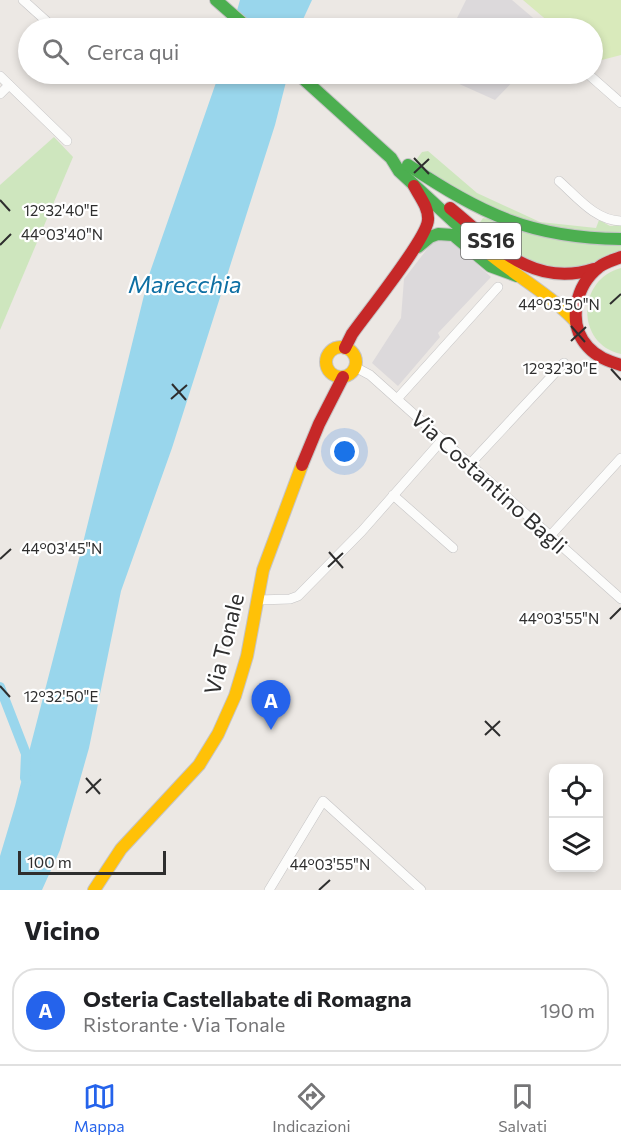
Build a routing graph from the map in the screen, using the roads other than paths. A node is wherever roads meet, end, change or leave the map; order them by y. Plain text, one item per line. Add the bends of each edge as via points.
1 (23, 0) edge
2 (216, 0) edge
3 (43, 18) edge
4 (237, 18) edge
5 (0, 76) edge
6 (309, 84) edge
7 (599, 84) edge
8 (9, 85) junction
9 (0, 94) edge
10 (621, 103) edge
11 (67, 141) dead end
12 (391, 158) junction
13 (408, 165) junction
14 (559, 181) dead end
15 (413, 184) junction
16 (621, 221) edge
17 (621, 239) edge
18 (412, 252) junction
19 (621, 257) edge
20 (594, 269) junction
21 (519, 277) junction
22 (498, 287) dead end
23 (576, 322) junction
24 (345, 348) junction
25 (564, 363) dead end
26 (621, 365) edge
27 (355, 367) junction
28 (343, 377) junction
29 (397, 399) junction
30 (443, 439) junction
31 (621, 458) edge
32 (470, 464) junction
33 (393, 495) junction
34 (549, 536) junction
35 (453, 548) dead end
36 (620, 597) edge
37 (258, 600) junction
38 (94, 890) edge
39 (269, 890) edge
40 (421, 890) edge

1 - 3 street
2 - 4 main road
5 - 8 street
6 - 12 main road, SS16
7 - 10 street
8 - 9 street
8 - 11 street
12 - 13 main road, SS16
12 - 15 main road, SS16
13 - 17 main road via 471,205 503,220 564,236
13 - 20 main road, SS16 via 438,197 520,262 556,275
14 - 16 street via 599,216
15 - 18 main road via 429,218
15 - 21 main road, SS16 via 496,261
18 - 21 main road via 433,234 447,233 484,263
18 - 24 main road
19 - 20 main road, SS16
20 - 23 main road via 579,290
21 - 23 main road, SS16 via 562,307
22 - 29 street
23 - 26 main road, SS16 via 593,352
24 - 27 main road via 354,355
24 - 28 main road via 332,351 327,359 330,372
25 - 32 street
27 - 28 main road
27 - 29 street, Via Costantino Bagli
28 - 37 main road, Via Tonale via 289,499 263,570
29 - 30 street, Via Costantino Bagli
30 - 32 street, Via Costantino Bagli
30 - 33 street
31 - 34 street
32 - 34 street, Via Costantino Bagli
33 - 35 street
33 - 37 street via 298,596
34 - 36 street, Via Costantino Bagli
37 - 38 main road, Via Tonale via 240,680 209,751 132,836
39 - 40 street via 323,801

